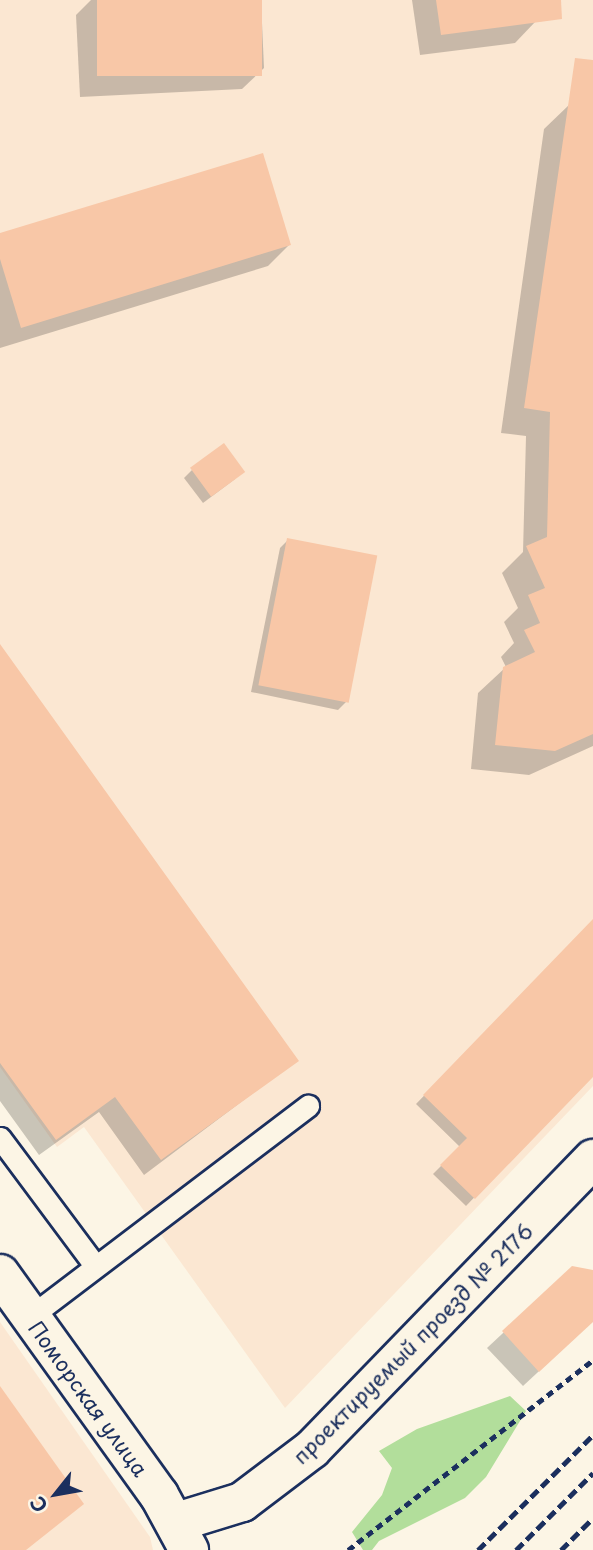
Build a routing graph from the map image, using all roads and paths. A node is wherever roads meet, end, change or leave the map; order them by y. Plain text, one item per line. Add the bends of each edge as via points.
1 (308, 1106) dead end
2 (0, 1138) edge
3 (593, 1159) edge
4 (94, 1264) junction
5 (0, 1273) edge
6 (30, 1316) junction
7 (593, 1360) edge
8 (183, 1536) edge
9 (348, 1550) edge

1 - 4 lane
2 - 4 lane
3 - 8 street, проектируемый проезд № 2176 via 312,1450 242,1502
4 - 6 lane
5 - 6 street, Поморская улица
6 - 8 street, Поморская улица
7 - 9 path

